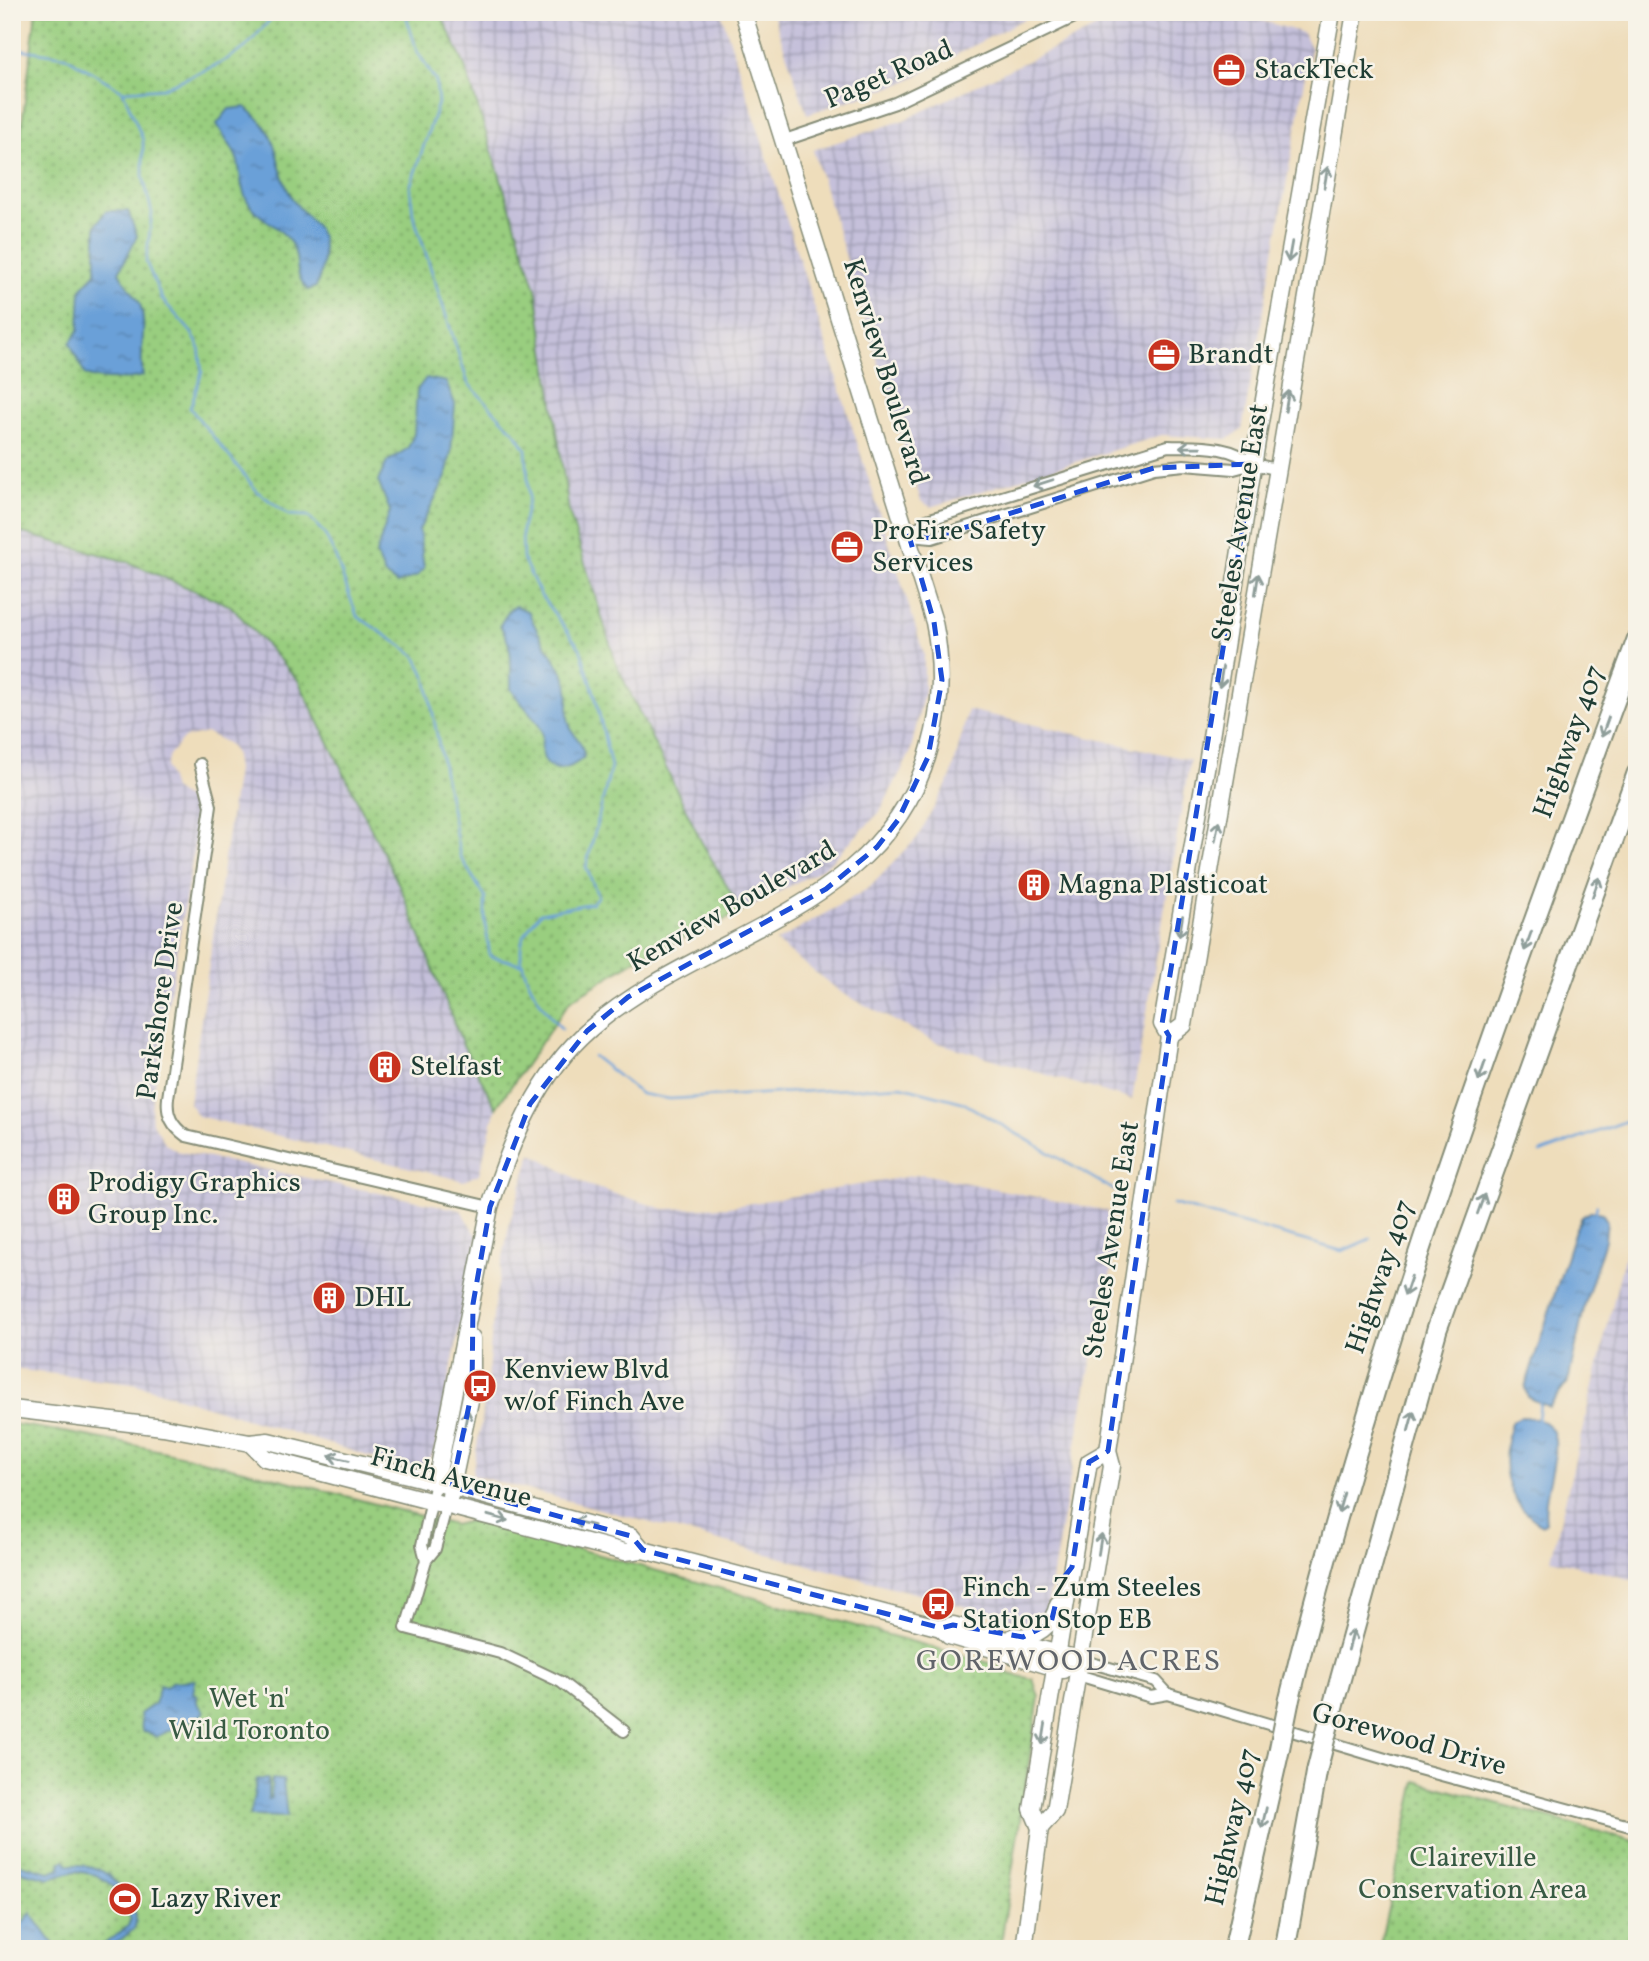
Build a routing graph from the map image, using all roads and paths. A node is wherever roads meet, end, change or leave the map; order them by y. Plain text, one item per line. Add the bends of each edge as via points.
1 (743, 12) edge
2 (1085, 12) edge
3 (1355, 12) edge
4 (1326, 13) edge
5 (785, 140) junction
6 (1108, 462) junction
7 (1253, 464) junction
8 (1276, 468) junction
9 (1114, 481) junction
10 (909, 536) junction
11 (1637, 640) edge
12 (200, 764) dead end
13 (1637, 774) edge
14 (1169, 1036) junction
15 (490, 1207) junction
16 (473, 1304) junction
17 (12, 1409) edge
18 (250, 1443) junction
19 (1108, 1451) junction
20 (436, 1482) junction
21 (452, 1486) junction
22 (440, 1502) junction
23 (643, 1550) junction
24 (1072, 1567) junction
25 (947, 1626) junction
26 (1056, 1660) junction
27 (1079, 1668) junction
28 (1168, 1694) junction
29 (624, 1731) dead end
30 (1040, 1828) junction
31 (1637, 1828) edge
32 (1024, 1949) edge
33 (1234, 1949) edge
34 (1285, 1949) edge

1 - 5 main road, Kenview Boulevard
2 - 5 street, Paget Road via 895,103
8 -> 3 main road, Steeles Avenue East
4 -> 7 main road, Steeles Avenue East
5 - 10 main road, Kenview Boulevard
7 -> 6 street via 1238,452 1180,446
6 - 9 street
6 -> 10 street via 927,520
7 - 8 street
7 - 9 street via 1234,469 1154,468
7 -> 14 main road, Steeles Avenue East via 1162,1024
14 -> 8 main road, Steeles Avenue East via 1184,1025
9 - 10 street via 932,538
10 - 15 main road, Kenview Boulevard via 934,622 942,680 928,757 919,785 898,820 877,847 826,889 628,997 587,1031 530,1104
11 -> 33 highway, Highway 407, bridge via 1373,1389 1289,1701
12 - 15 street, Parkshore Drive via 211,806 168,1098 171,1121 186,1136
34 -> 13 highway, bridge via 1317,1770 1437,1329
14 - 19 main road, Steeles Avenue East
15 - 16 main road, Kenview Boulevard
16 - 20 main road, Kenview Boulevard
21 -> 16 main road, Kenview Boulevard via 472,1391
17 - 18 main road, Finch Avenue via 163,1427
20 -> 18 main road, Finch Avenue via 268,1441
18 - 22 main road, Finch Avenue via 265,1458
19 - 24 main road, Steeles Avenue East via 1089,1462
27 -> 19 main road, Steeles Avenue East via 1112,1466
20 - 21 main road, Finch Avenue
20 - 22 street
21 - 22 main road, Kenview Boulevard
23 -> 21 main road, Finch Avenue via 631,1536
22 -> 23 main road, Finch Avenue via 625,1552
22 - 29 street via 422,1545 426,1560 406,1628 500,1653 561,1682
23 - 25 main road, Finch Avenue
24 - 25 main road via 1061,1581 1054,1618 1037,1633 1023,1637 962,1624
24 - 26 main road, Steeles Avenue East
25 - 26 main road, Finch Avenue
26 - 27 main road, Finch Avenue
26 -> 30 main road, Steeles Avenue East via 1032,1809
27 - 28 street, Gorewood Drive via 1151,1697
27 - 28 street, Gorewood Drive via 1156,1681
27 - 30 main road, Steeles Avenue East via 1055,1811
28 - 31 street, Gorewood Drive
30 - 32 main road, Steeles Avenue East

